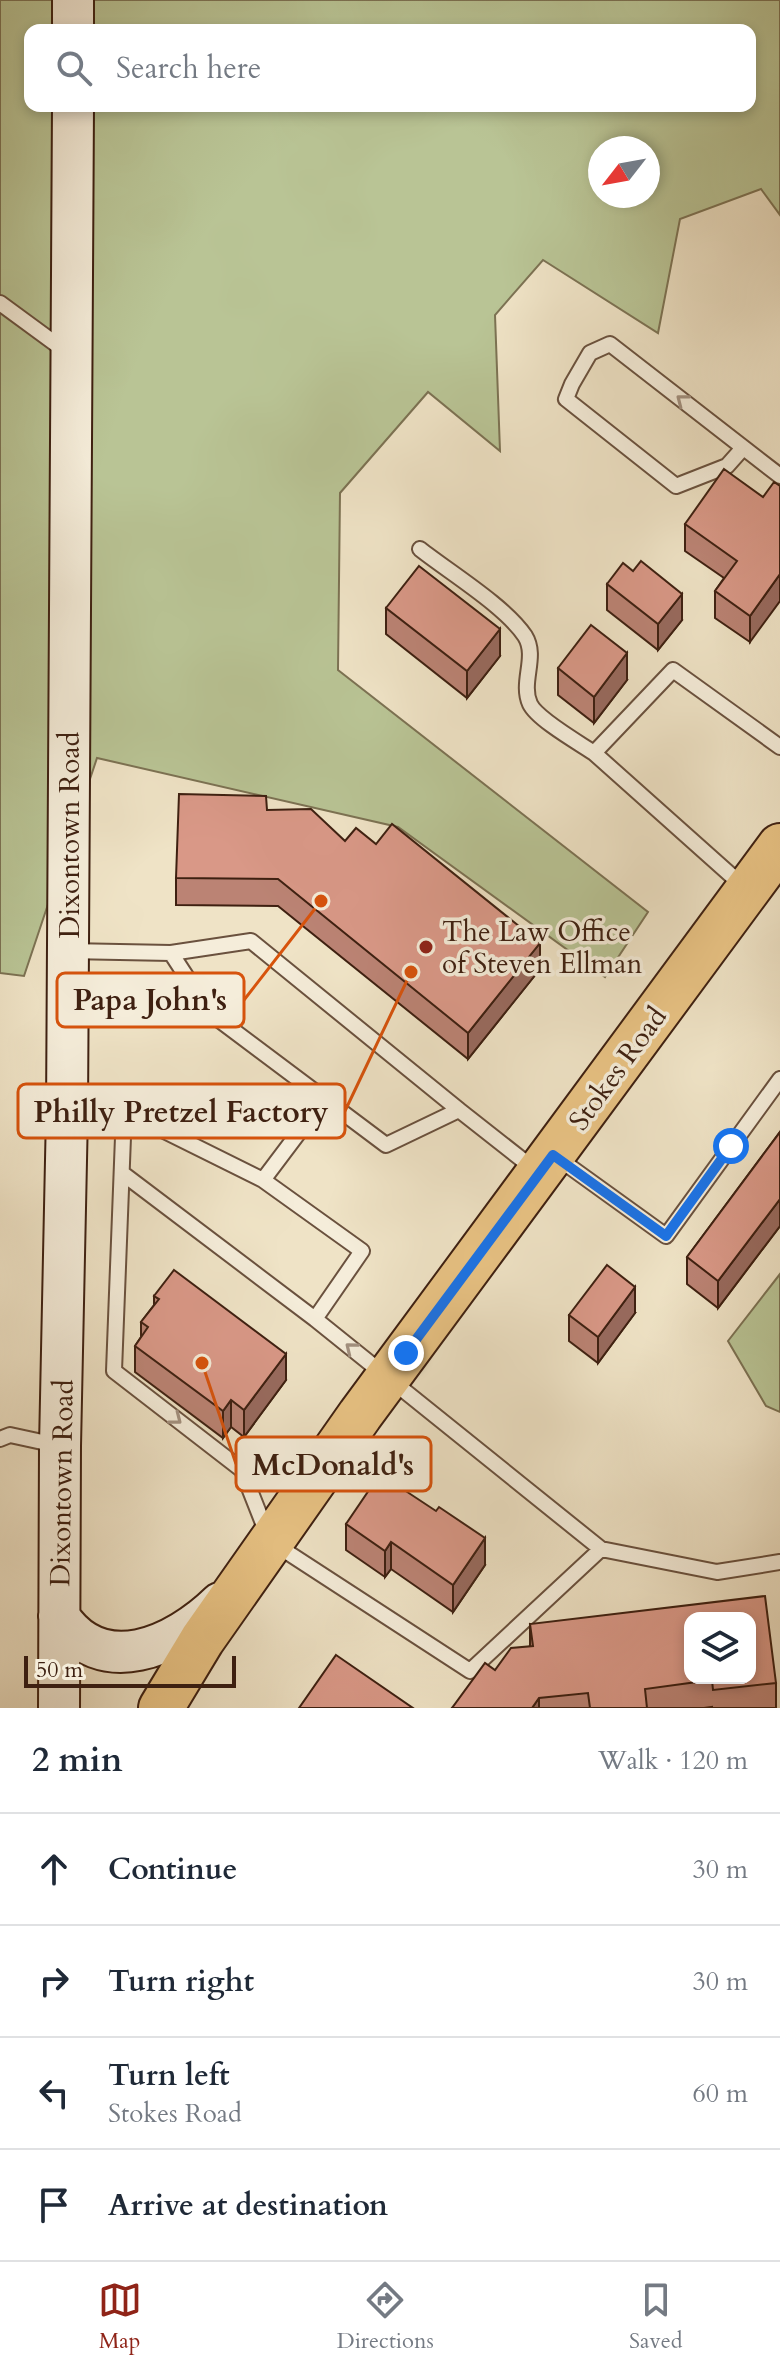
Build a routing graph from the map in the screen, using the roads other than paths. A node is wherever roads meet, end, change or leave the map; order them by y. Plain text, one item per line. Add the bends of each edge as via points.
1 (73, 0) edge
2 (73, 24) edge
3 (73, 112) edge
4 (0, 303) edge
5 (71, 355) junction
6 (743, 448) junction
7 (780, 476) edge
8 (420, 549) dead end
9 (780, 747) edge
10 (594, 753) junction
11 (780, 846) edge
12 (747, 890) junction
13 (68, 951) junction
14 (171, 953) junction
15 (780, 1079) edge
16 (324, 1099) junction
17 (459, 1110) junction
18 (124, 1111) junction
19 (67, 1113) junction
20 (547, 1164) junction
21 (122, 1173) junction
22 (263, 1180) junction
23 (315, 1319) junction
24 (388, 1378) junction
25 (0, 1439) edge
26 (60, 1446) junction
27 (270, 1541) junction
28 (601, 1549) junction
29 (780, 1562) edge
30 (241, 1582) junction
31 (59, 1616) junction
32 (202, 1640) junction
33 (59, 1708) edge
34 (151, 1708) edge
35 (161, 1708) edge

1 - 2 street
3 - 5 street, Dixontown Road
4 - 5 lane
5 - 13 street, Dixontown Road
6 -> 6 lane via 610,344 590,353 566,399 676,486 727,466
6 - 7 lane
8 - 10 lane via 526,637 531,653 530,704
9 - 10 lane via 673,670
10 - 12 lane
11 - 12 main road, Stokes Road
12 - 20 main road, Stokes Road
13 - 14 lane
13 - 19 street, Dixontown Road
14 - 16 lane via 210,1013
14 - 17 lane via 251,941
15 - 20 lane via 666,1236
16 - 17 lane via 386,1145
16 - 22 lane
17 - 20 lane
18 - 19 lane
18 - 21 lane
18 - 22 lane
19 - 26 street, Dixontown Road
20 - 24 main road, Stokes Road
21 - 23 lane
21 -> 27 lane via 114,1371 242,1470
22 - 23 lane via 362,1251
24 -> 23 lane
24 - 27 main road, Stokes Road
24 - 28 lane
25 - 26 lane via 10,1435
26 - 31 street, Dixontown Road
27 - 28 lane via 470,1671
27 - 30 main road, Stokes Road
28 - 29 lane via 717,1572
30 - 31 street via 183,1634 137,1651 96,1648 80,1641
30 - 32 main road, Stokes Road
31 - 33 street, Dixontown Road
32 - 34 main road, Stokes Road
32 - 35 main road, Stokes Road

